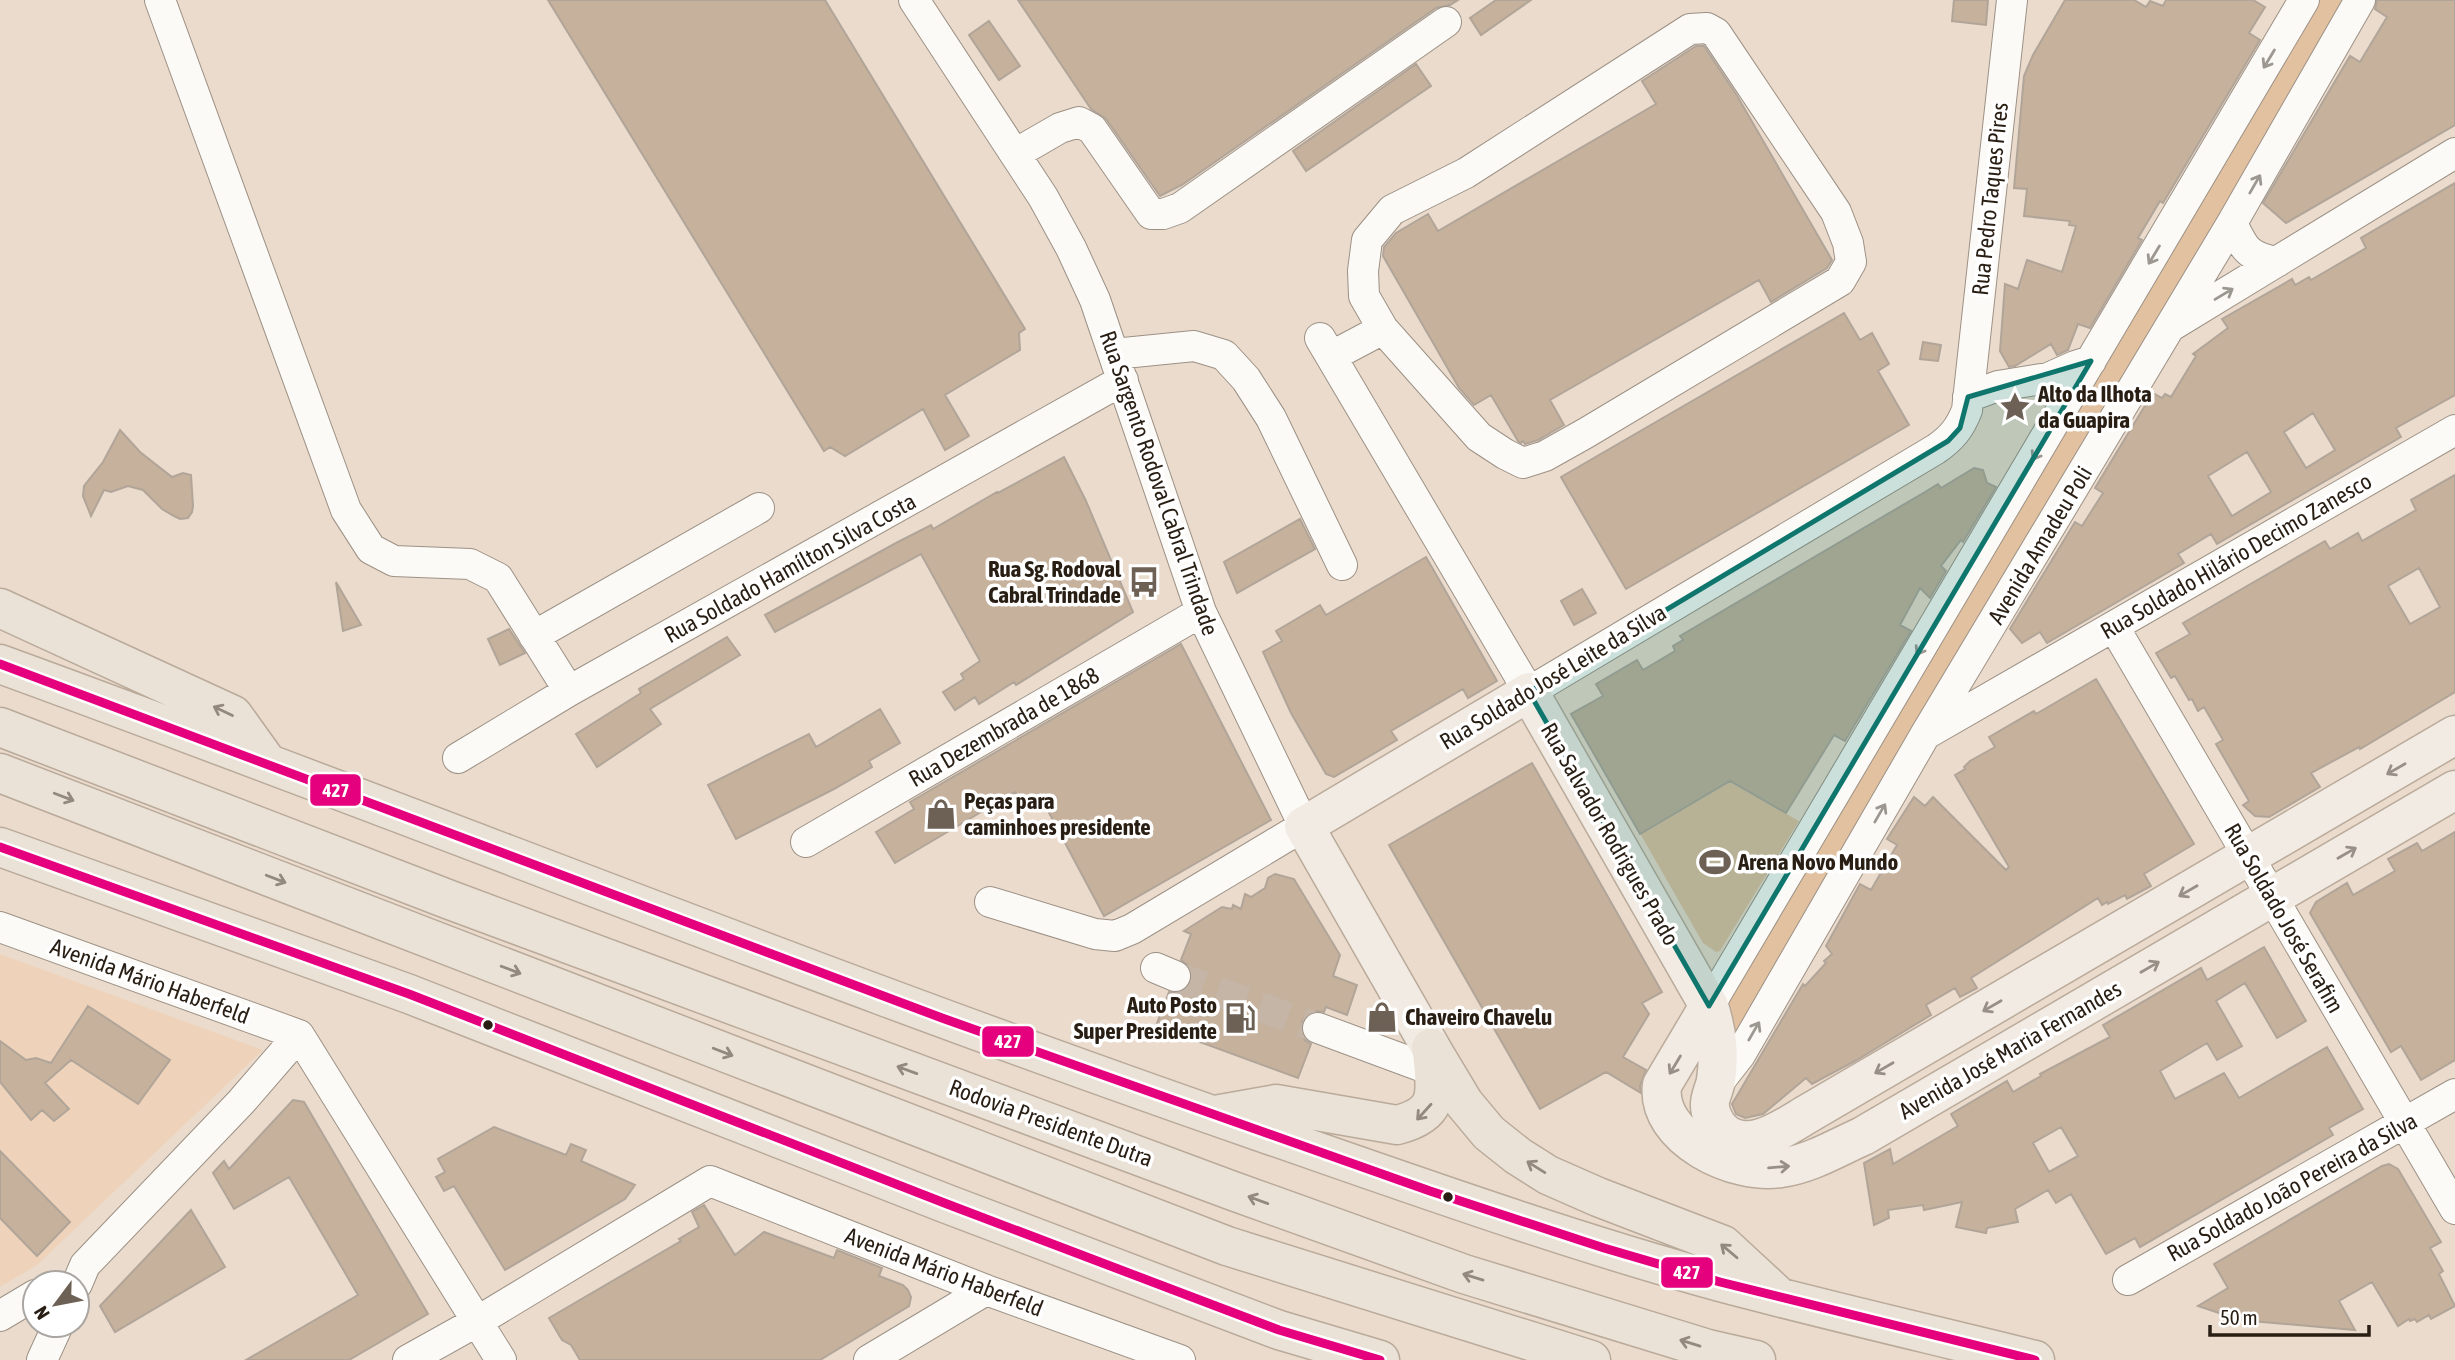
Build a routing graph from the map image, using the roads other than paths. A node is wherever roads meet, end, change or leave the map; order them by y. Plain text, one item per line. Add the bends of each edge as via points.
1 (160, 0) edge
2 (914, 0) edge
3 (2012, 0) edge
4 (2031, 0) edge
5 (2304, 0) edge
6 (2360, 0) edge
7 (1446, 22) dead end
8 (2008, 38) junction
9 (2455, 153) edge
10 (1015, 154) junction
11 (2232, 223) junction
12 (2277, 262) junction
13 (2170, 327) junction
14 (1383, 329) junction
15 (2091, 362) junction
16 (1119, 367) junction
17 (1968, 397) junction
18 (2455, 430) edge
19 (759, 508) dead end
20 (1342, 565) dead end
21 (0, 608) edge
22 (1201, 612) junction
23 (2114, 627) junction
24 (534, 636) junction
25 (1981, 642) junction
26 (0, 664) edge
27 (2017, 683) junction
28 (569, 691) junction
29 (1529, 692) junction
30 (0, 727) edge
31 (1925, 735) junction
32 (2455, 735) edge
33 (458, 758) dead end
34 (266, 761) junction
35 (0, 773) edge
36 (2455, 790) edge
37 (0, 800) edge
38 (1304, 826) junction
39 (806, 842) dead end
40 (0, 847) edge
41 (2247, 856) junction
42 (2271, 897) junction
43 (990, 902) dead end
44 (0, 927) edge
45 (472, 956) junction
46 (1709, 1006) junction
47 (1318, 1028) tunnel mouth
48 (299, 1035) junction
49 (1433, 1060) junction
50 (1716, 1087) junction
51 (2455, 1094) edge
52 (1809, 1113) junction
53 (1213, 1116) junction
54 (2405, 1123) junction
55 (1831, 1151) junction
56 (2455, 1209) edge
57 (86, 1269) edge
58 (2128, 1280) dead end
59 (986, 1290) junction
60 (1779, 1297) junction
61 (21, 1304) edge
62 (0, 1317) edge
63 (478, 1321) junction
64 (1279, 1330) junction
65 (52, 1339) edge
66 (42, 1360) edge
67 (408, 1360) edge
68 (501, 1360) edge
69 (869, 1360) edge
70 (1180, 1360) edge
71 (1310, 1360) edge
72 (1380, 1360) edge
73 (1591, 1360) edge
74 (1756, 1360) edge
75 (2035, 1360) edge

1 - 24 street via 346,510 370,549 394,561 470,564 498,578
2 - 10 street, Rua Sargento Rodoval Cabral Trindade
3 - 8 street, Rua Pedro Taques Pires
4 - 8 street
5 -> 15 street
11 -> 6 street, Avenida Amadeu Poli
7 - 10 street via 1180,208 1163,214 1151,214 1092,129 1079,122
8 - 17 street, Rua Pedro Taques Pires
9 - 12 street
10 - 16 street, Rua Sargento Rodoval Cabral Trindade via 1071,248
11 - 12 street via 2248,252
11 - 13 street, Avenida Amadeu Poli
13 -> 12 street
13 - 25 street, Avenida Amadeu Poli
14 - 14 street via 1364,296 1363,271 1367,240 1392,210 1466,173 1690,29 1707,28 1716,33 1836,212 1848,243 1851,262 1840,281 1576,439 1522,463 1479,437
14 - 29 street, Rua Salvador Rodrigues Prado via 1326,347
15 - 17 street via 2048,378 1998,386
15 -> 46 street
16 - 20 street via 1194,346 1224,355 1271,418
16 - 22 street, Rua Sargento Rodoval Cabral Trindade
16 - 28 street, Rua Soldado Hamílton Silva Costa
17 - 29 street, Rua Soldado José Leite da Silva via 1960,428 1948,441
18 - 23 street, Rua Soldado Hilário Decimo Zanesco
19 - 24 street
34 -> 21 highway via 233,715
22 - 38 street, Rua Sargento Rodoval Cabral Trindade
22 - 39 street, Rua Dezembrada de 1868
23 - 27 street, Rua Soldado Hilário Decimo Zanesco
23 - 41 street, Rua Soldado José Serafim
24 - 28 street
25 - 27 street via 1992,671
25 - 31 street, Avenida Amadeu Poli
26 - 34 highway
27 - 31 street, Rua Soldado Hilário Decimo Zanesco
28 - 33 street, Rua Soldado Hamílton Silva Costa
29 - 38 main road, Rua Soldado José Leite da Silva
29 - 46 main road, Rua Salvador Rodrigues Prado
74 -> 30 highway, Rodovia Presidente Dutra via 1464,1274 463,905
50 -> 31 street, Avenida Amadeu Poli via 1740,1055
32 -> 41 main road, Avenida José Maria Fernandes
34 - 53 highway via 985,1035
35 -> 45 highway
42 -> 36 main road, Avenida José Maria Fernandes
37 - 45 highway via 356,937
38 - 43 street, Rua Soldado José Leite da Silva via 1115,936
38 - 49 main road, Rua Sargento Rodoval Cabral Trindade
40 - 64 highway via 409,994
41 - 42 street, Rua Soldado José Serafim
41 -> 52 main road, Avenida José Maria Fernandes
42 - 54 street, Rua Soldado José Serafim
55 -> 42 main road, Avenida José Maria Fernandes
44 - 48 street, Avenida Mário Haberfeld
45 -> 73 highway via 1227,1246
46 - 50 main road, Rua Salvador Rodrigues Prado via 1719,1042
46 -> 55 main road, Avenida José Maria Fernandes via 1662,1085 1663,1109 1672,1125 1693,1144 1725,1161 1751,1167 1778,1169
47 - 49 street
48 - 57 street
48 - 63 street
49 -> 53 highway via 1435,1091 1430,1109 1417,1120 1397,1125 1276,1104
60 -> 49 highway via 1723,1245 1598,1197 1518,1156 1489,1133
50 - 52 main road, Avenida José Maria Fernandes via 1710,1105 1716,1124 1732,1138 1753,1141
51 - 54 street, Rua Soldado João Pereira da Silva
52 - 55 main road
53 - 60 highway via 1480,1208
54 - 56 street, Rua Soldado José Serafim
54 - 58 street, Rua Soldado João Pereira da Silva
59 - 63 street, Avenida Mário Haberfeld via 710,1181
59 - 69 street
59 - 70 street, Avenida Mário Haberfeld
60 - 75 highway
61 - 62 street
63 - 67 street
63 - 68 street
64 - 71 highway via 1293,1349
64 - 72 highway
65 - 66 street

